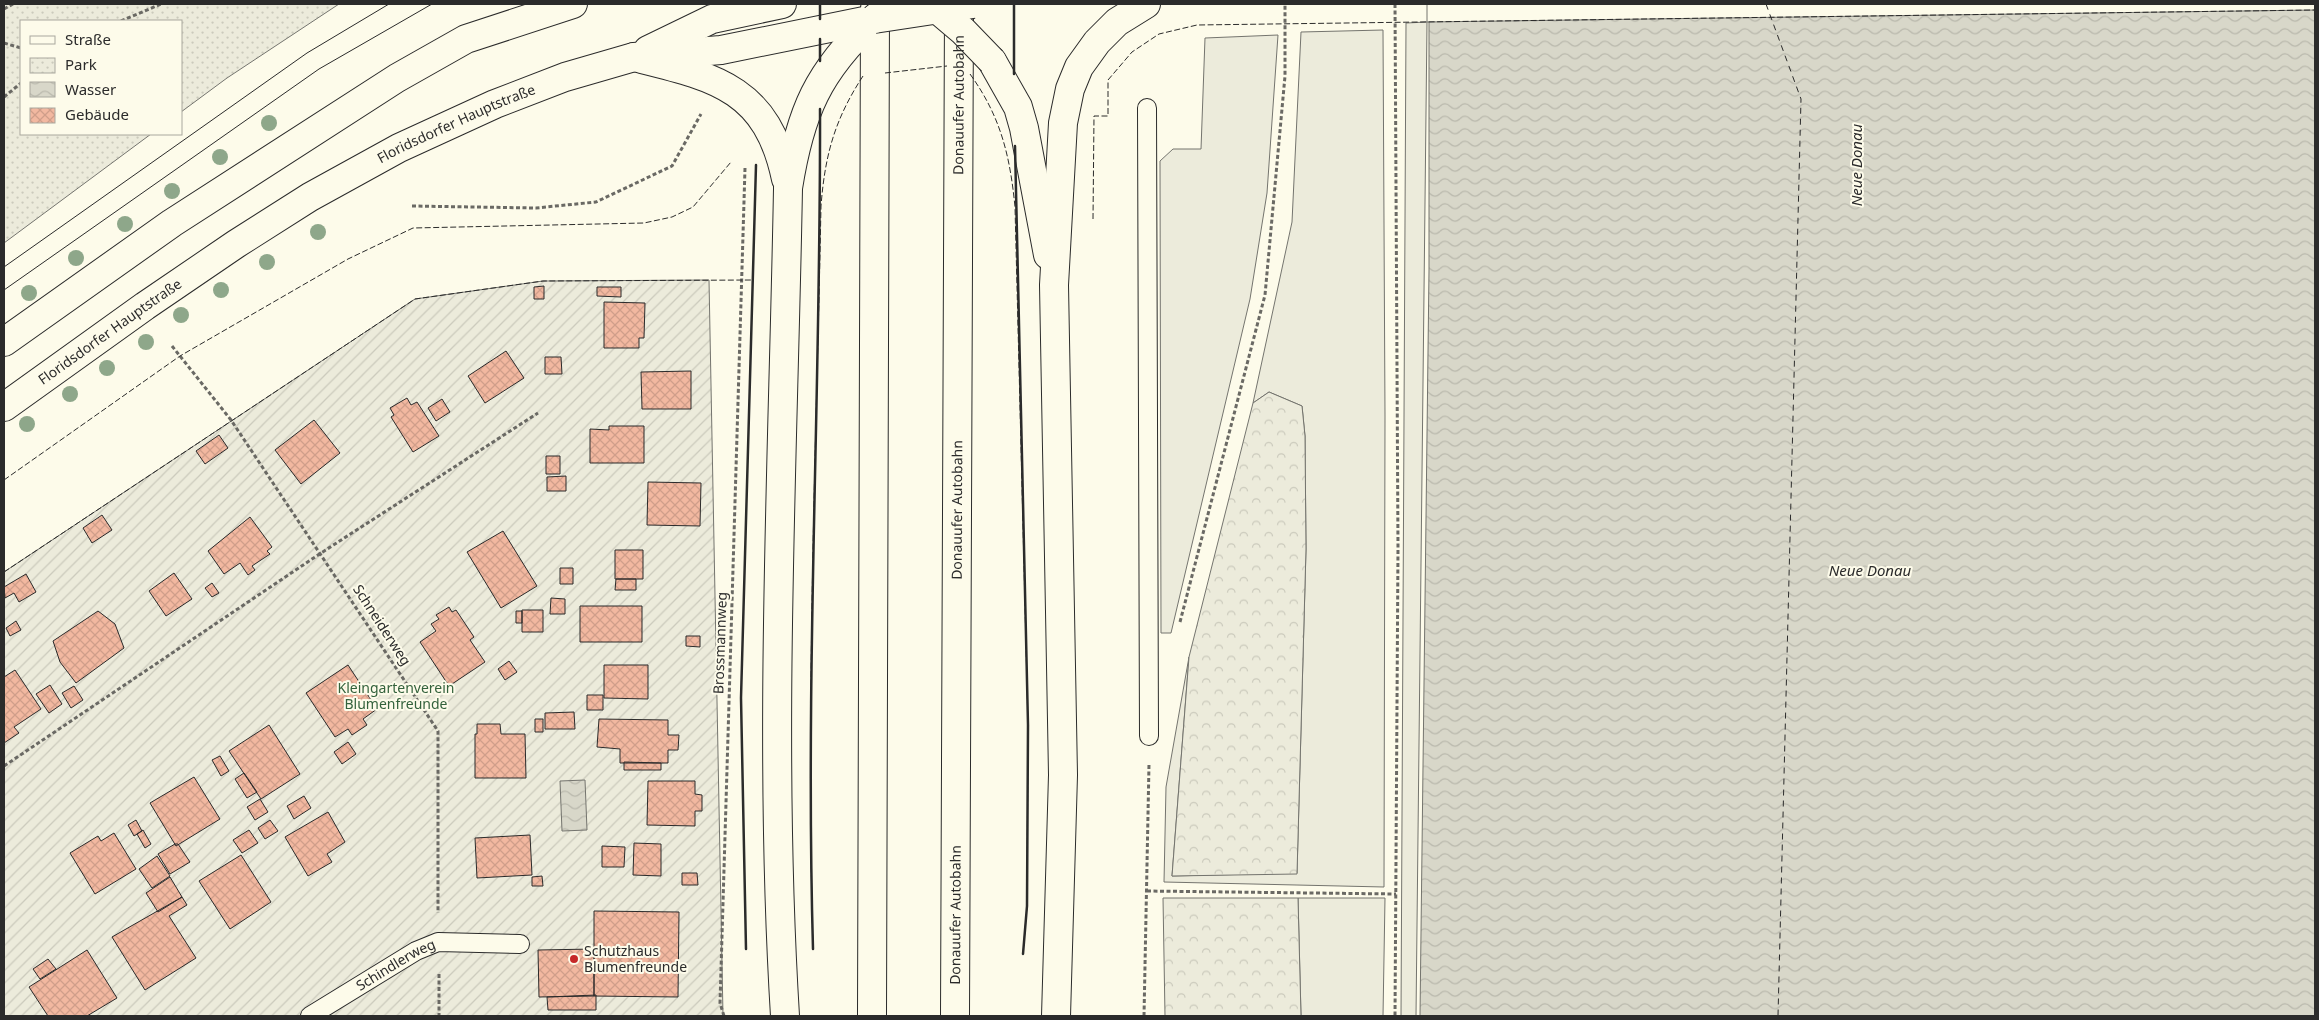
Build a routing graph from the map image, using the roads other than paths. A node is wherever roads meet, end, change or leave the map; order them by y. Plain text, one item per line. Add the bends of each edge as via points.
1 (573, 4) edge
2 (782, 4) edge
3 (973, 4) edge
4 (1146, 4) edge
5 (942, 6) edge
6 (880, 9) edge
7 (634, 57) junction
8 (1147, 108) dead end
9 (788, 188) junction
10 (1054, 285) junction
11 (4, 342) edge
12 (4, 407) edge
13 (1149, 736) road end
14 (520, 944) dead end
15 (310, 1016) edge
16 (785, 1016) edge
17 (872, 1016) edge
18 (955, 1016) edge
19 (1056, 1016) edge

1 - 11 main road via 466,39 397,78 172,223
2 - 7 main road via 712,19
3 - 5 main road, Floridsdorfer Hauptstraße, bridge
4 - 10 main road via 1117,22 1097,42 1079,67 1070,89 1063,123
5 - 6 main road, Floridsdorfer Hauptstraße, bridge
5 - 10 main road, bridge via 992,61 1018,107 1031,157 1034,192
5 - 18 main road, Donauufer Autobahn
6 - 7 main road, Floridsdorfer Hauptstraße via 812,30 720,50
6 - 9 main road via 850,41 821,80 809,103 799,132
6 - 17 main road
7 - 9 main road via 718,81 752,106 774,137
7 - 12 main road, Floridsdorfer Hauptstraße via 566,77 495,104 399,148 236,244
8 - 13 lane
9 - 16 main road via 776,733
10 - 19 main road via 1063,775
14 - 15 lane, Schindlerweg via 438,942 416,951

